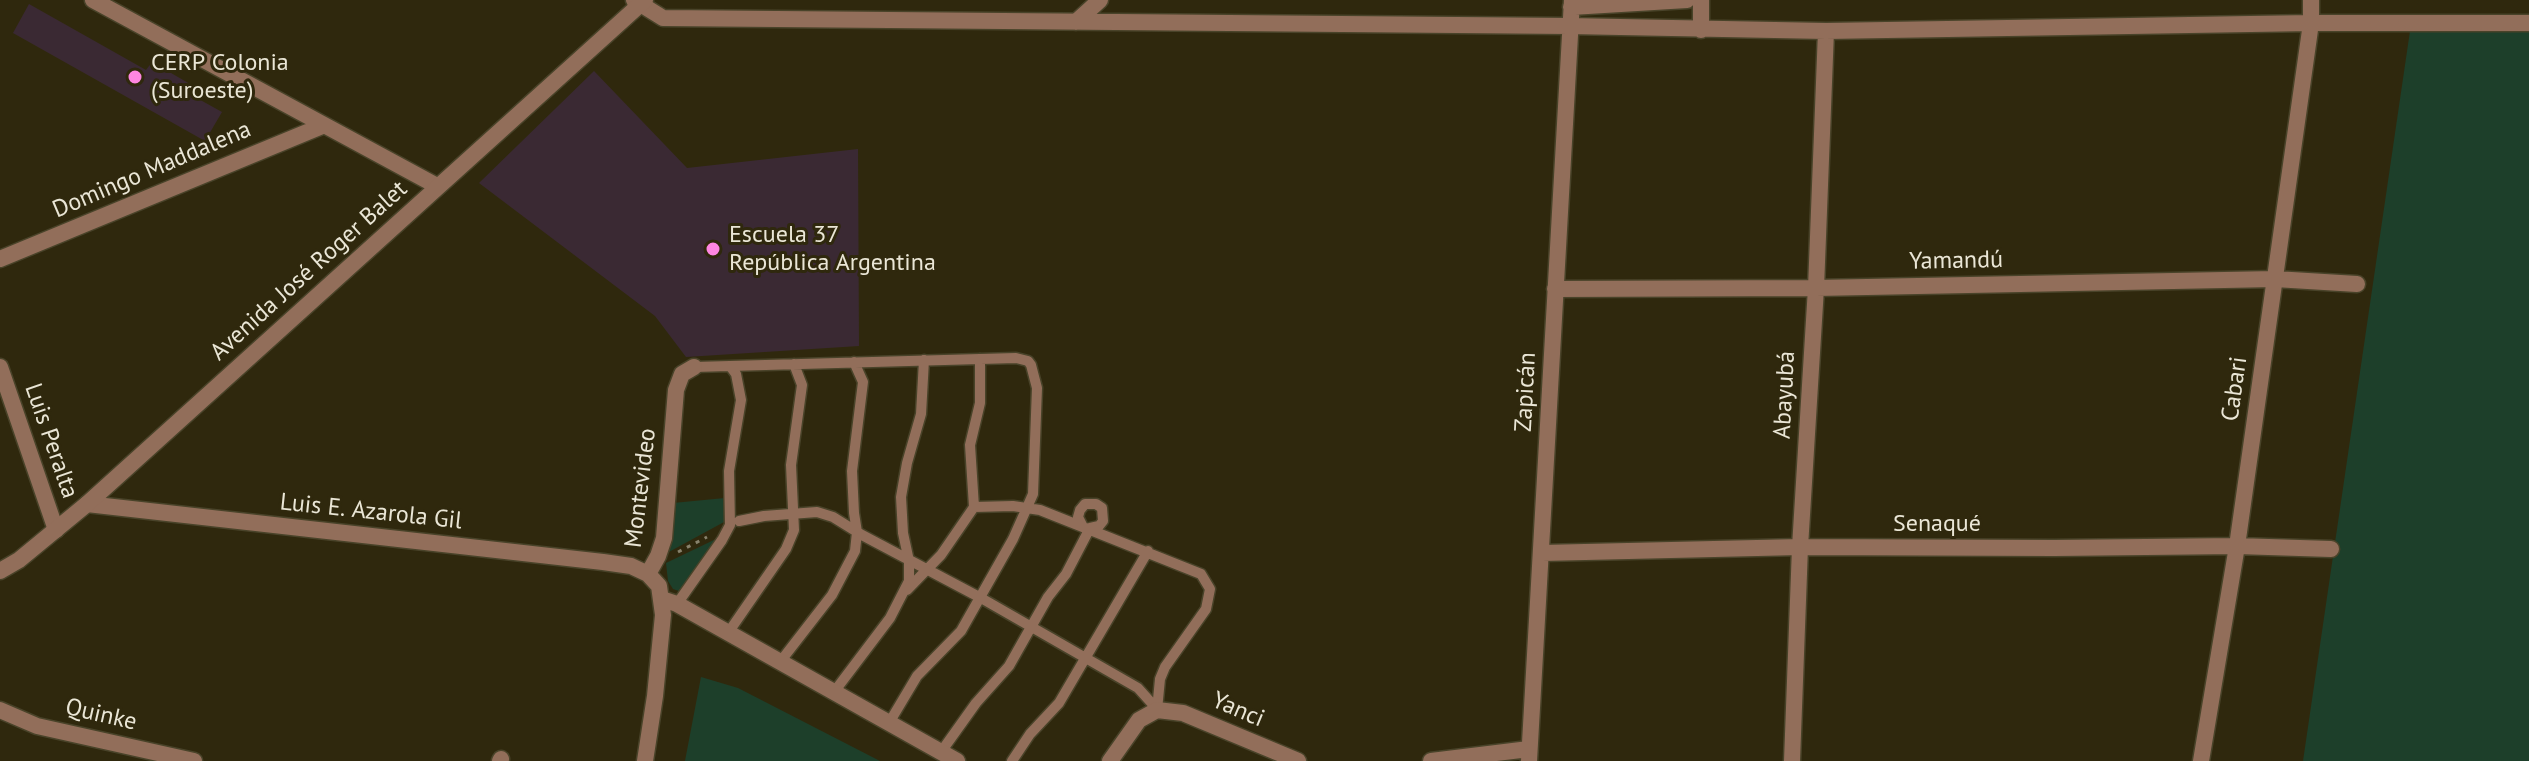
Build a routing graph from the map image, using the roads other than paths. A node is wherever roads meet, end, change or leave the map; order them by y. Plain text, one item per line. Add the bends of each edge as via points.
1 (93, 0) edge
2 (1100, 0) edge
3 (1687, 0) edge
4 (1701, 0) edge
5 (2311, 0) edge
6 (640, 1) edge
7 (1571, 4) edge
8 (1076, 22) junction
9 (2311, 23) junction
10 (2529, 23) edge
11 (1569, 26) junction
12 (1701, 30) junction
13 (1826, 31) junction
14 (322, 126) junction
15 (437, 186) junction
16 (0, 259) edge
17 (2275, 279) junction
18 (2357, 284) dead end
19 (1816, 288) junction
20 (1555, 289) junction
21 (980, 359) junction
22 (924, 360) junction
23 (854, 362) junction
24 (794, 364) junction
25 (730, 366) junction
26 (0, 367) edge
27 (694, 367) joint
28 (87, 504) junction
29 (974, 507) junction
30 (1026, 507) junction
31 (794, 513) junction
32 (734, 523) junction
33 (1086, 527) junction
34 (56, 530) junction
35 (857, 532) junction
36 (2237, 546) junction
37 (1800, 547) junction
38 (2331, 549) dead end
39 (1148, 551) junction
40 (1542, 553) junction
41 (909, 561) junction
42 (925, 570) junction
43 (0, 571) edge
44 (648, 574) junction
45 (907, 590) junction
46 (981, 598) junction
47 (670, 602) junction
48 (1031, 626) junction
49 (728, 633) junction
50 (1086, 657) junction
51 (780, 662) junction
52 (834, 692) junction
53 (0, 710) edge
54 (1157, 710) junction
55 (889, 723) junction
56 (941, 752) junction
57 (1529, 755) edge
58 (189, 760) edge
59 (645, 761) edge
60 (957, 761) edge
61 (1012, 761) edge
62 (1110, 761) edge
63 (1298, 761) edge
64 (1431, 761) edge
65 (1792, 761) edge
66 (2201, 761) edge

1 - 14 street
2 - 8 street
3 - 7 street
4 - 12 street
5 - 9 street, Cabari
6 - 8 street via 663,18
6 - 15 street, Avenida José Roger Balet
7 - 11 street, Zapicán
8 - 11 street
9 - 10 street
9 - 13 street
9 - 17 street, Cabari
11 - 12 street
11 - 20 street, Zapicán
12 - 13 street
13 - 19 street, Abayubá
14 - 15 street
14 - 16 street, Domingo Maddalena
15 - 28 street, Avenida José Roger Balet
17 - 18 street, Yamandú
17 - 19 street, Yamandú
17 - 36 street, Cabari
19 - 20 street, Yamandú
19 - 37 street, Abayubá
20 - 40 street, Zapicán
21 - 22 lane
21 - 29 lane via 980,403 970,445
21 - 30 lane via 1022,359 1034,371 1033,494
22 - 23 lane
22 - 41 lane via 921,414 901,497
23 - 24 lane
23 - 35 lane via 863,382 852,471
24 - 25 lane
24 - 31 lane via 802,385 791,465
25 - 27 lane
25 - 32 lane via 741,400 729,471
26 - 34 street, Luis Peralta
27 - 44 street, Montevideo via 682,374 676,390 664,538
28 - 34 street, Avenida José Roger Balet
28 - 44 street, Luis E. Azarola Gil via 603,562
29 - 30 lane
29 - 42 lane
30 - 33 lane
30 - 46 lane
31 - 32 lane
31 - 35 lane via 825,514
31 - 49 lane via 786,549
32 - 47 lane
33 - 39 lane
33 - 48 lane via 1066,574
34 - 43 street, Avenida José Roger Balet
35 - 41 lane
35 - 51 lane via 843,577
36 - 37 street, Senaqué
36 - 38 street, Senaqué
36 - 66 street, Cabari
37 - 40 street, Senaqué
37 - 65 street, Abayubá
39 - 50 lane
39 - 54 lane via 1201,574 1210,589 1206,609 1165,667
40 - 57 street, Zapicán
41 - 42 lane
41 - 45 lane
42 - 45 lane
42 - 46 lane
44 - 47 street, Montevideo
45 - 52 lane
46 - 48 lane
46 - 55 lane via 961,631 917,676
47 - 49 street
47 - 59 street via 663,615
48 - 50 lane
48 - 56 lane via 1003,675
49 - 51 street
50 - 54 lane via 1138,688
50 - 61 lane via 1059,703
51 - 52 street
52 - 55 street
53 - 58 street, Quinke via 37,726
54 - 62 street via 1139,720
54 - 63 street, Yanci via 1183,713
55 - 56 street
56 - 60 street
57 - 64 street

